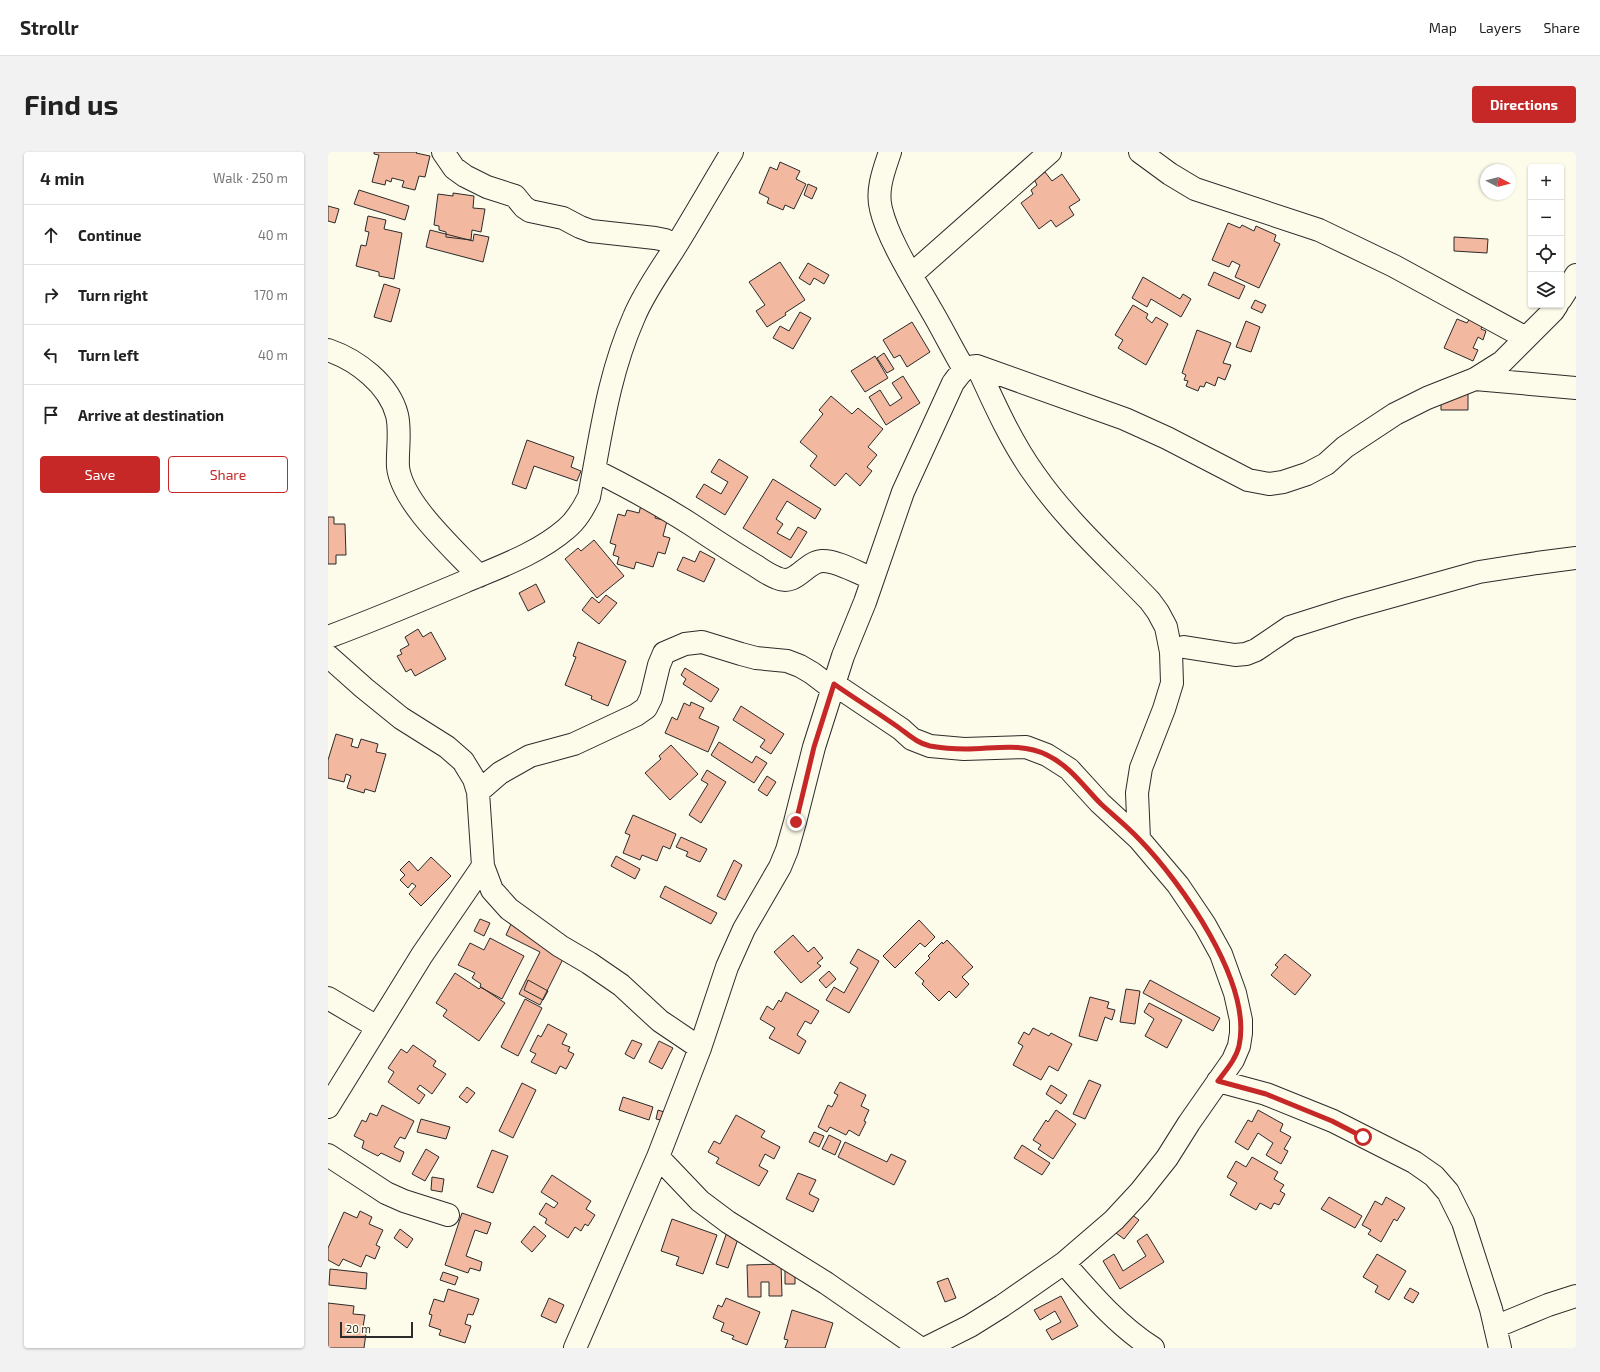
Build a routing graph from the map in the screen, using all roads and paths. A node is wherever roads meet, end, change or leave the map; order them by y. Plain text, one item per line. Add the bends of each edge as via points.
1 (443, 152) edge
2 (732, 152) edge
3 (890, 152) edge
4 (1050, 152) edge
5 (1140, 152) edge
6 (675, 246) junction
7 (911, 275) junction
8 (1576, 275) edge
9 (1564, 294) edge
10 (1554, 308) edge
11 (1526, 338) junction
12 (328, 350) edge
13 (970, 368) junction
14 (1475, 379) junction
15 (1576, 388) edge
16 (594, 470) junction
17 (1576, 558) edge
18 (479, 576) junction
19 (873, 579) junction
20 (328, 637) edge
21 (1184, 647) dead end
22 (328, 656) edge
23 (833, 687) junction
24 (478, 792) junction
25 (1139, 839) junction
26 (483, 866) junction
27 (328, 998) edge
28 (377, 1027) junction
29 (700, 1048) junction
30 (1218, 1081) junction
31 (328, 1108) edge
32 (328, 1155) edge
33 (658, 1157) junction
34 (448, 1215) dead end
35 (1064, 1263) junction
36 (1576, 1296) edge
37 (1495, 1327) junction
38 (575, 1348) edge
39 (920, 1348) edge
40 (926, 1348) edge
41 (1153, 1348) edge
42 (1500, 1348) edge

1 - 6 street via 454,168 487,187 515,196 530,211 564,218 591,231 655,238
2 - 6 street
3 - 7 street via 882,175 881,208 891,236
4 - 7 street
5 - 11 street via 1195,189 1319,230 1394,266
6 - 16 street via 634,316 624,342 606,401
7 - 13 street via 950,346
8 - 9 street
10 - 11 street
11 - 14 street via 1502,362
12 - 18 street via 370,374 392,398 398,416 398,468 404,489 436,530
13 - 14 street via 1125,419 1248,480 1270,484 1307,474 1326,464 1345,447 1395,414
13 - 19 street via 953,383 903,492
13 - 25 street via 1034,474 1067,516 1150,600 1166,627 1171,652 1172,683 1141,768 1137,793
14 - 15 street
16 - 18 street via 589,497 582,512 568,528 546,545
16 - 19 street via 631,488 777,579 791,580 821,561
17 - 21 street via 1479,572 1350,608 1290,628 1246,654 1235,655
18 - 20 street
19 - 23 street
22 - 24 street via 401,718 463,761 474,779
23 - 24 street via 800,666 787,661 756,658 702,642 685,644 664,654 646,708 574,744 530,756 500,773
23 - 25 street via 901,729 912,739 930,746 964,749 1026,747 1047,755 1069,769 1100,803
23 - 29 street via 787,850 726,967
24 - 26 street
25 - 30 street via 1178,885 1205,925 1221,954 1235,994 1241,1020 1239,1046 1233,1060
26 - 28 street via 422,955
26 - 29 street via 492,890 509,909 621,985 660,1021
27 - 28 street
28 - 31 street
29 - 33 street
30 - 35 street via 1167,1158 1140,1192 1114,1220
30 - 37 street via 1266,1094 1332,1121 1414,1162 1434,1176 1448,1192 1463,1222
32 - 34 street via 386,1193
33 - 38 street
33 - 39 street via 700,1201 728,1222 826,1283
35 - 40 street via 970,1326
35 - 41 street via 1113,1317
36 - 37 street
37 - 42 street

